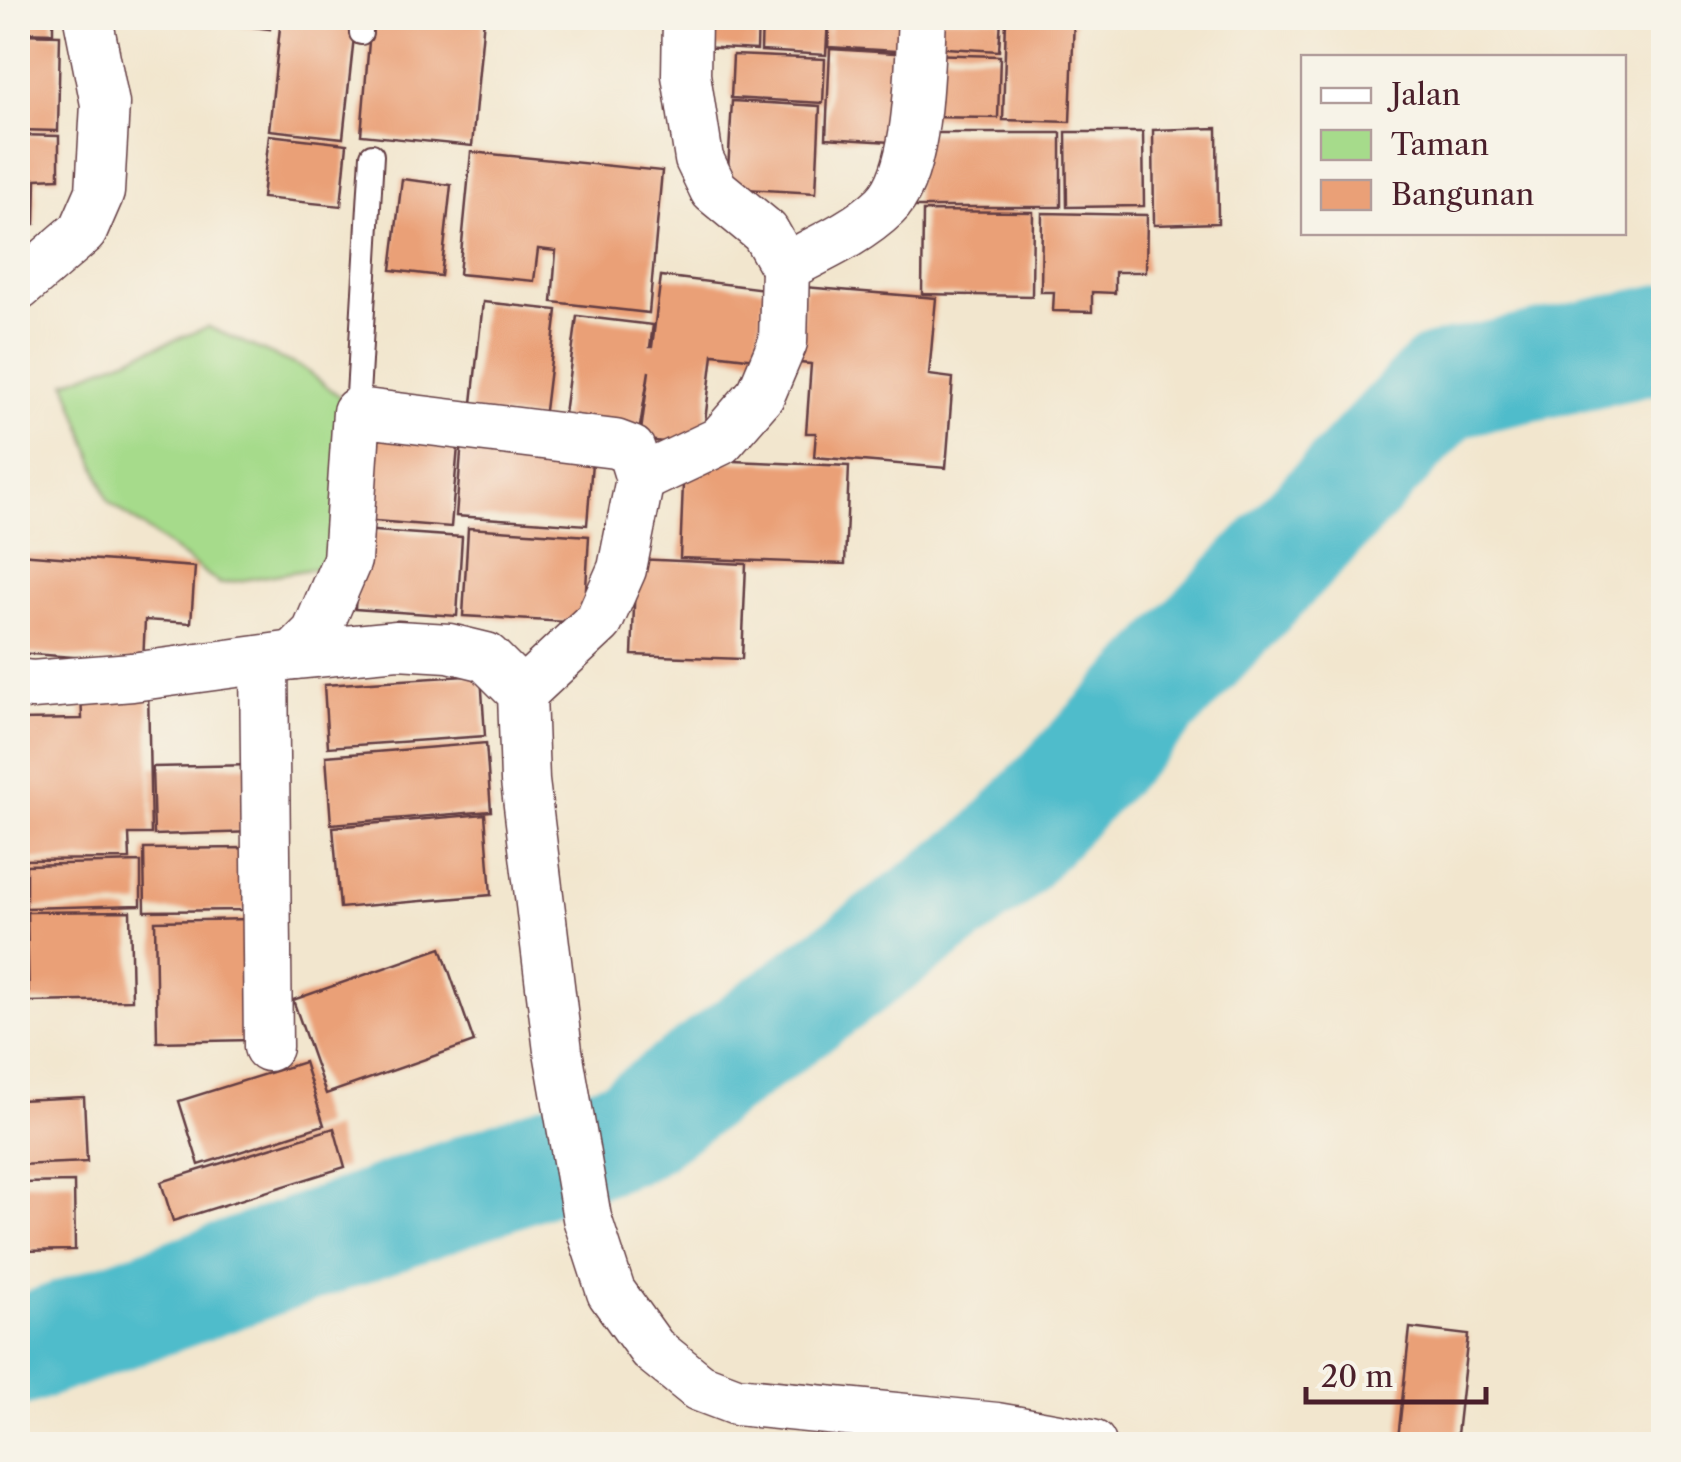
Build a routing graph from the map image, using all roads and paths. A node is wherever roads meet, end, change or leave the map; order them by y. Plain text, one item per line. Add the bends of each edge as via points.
1 (88, 18) edge
2 (687, 18) edge
3 (922, 18) edge
4 (372, 155) dead end
5 (785, 266) junction
6 (18, 288) edge
7 (357, 412) junction
8 (640, 479) junction
9 (279, 658) junction
10 (18, 683) edge
11 (522, 693) junction
12 (268, 1047) dead end
13 (1092, 1444) edge

1 - 6 street via 104,104 100,192 83,231
2 - 5 street via 686,75 699,159 714,190 765,232
3 - 5 street via 916,112 896,192 852,231
4 - 7 lane
5 - 8 street via 782,342 760,394 720,441
7 - 8 street via 614,444 630,450
7 - 9 street via 347,560 316,633
8 - 11 street via 622,569 599,621
9 - 10 street
9 - 11 street via 397,644 450,648 486,657
9 - 12 street
11 - 13 street via 525,781 558,1050 588,1218 610,1292 652,1349 698,1386 736,1401 997,1427

